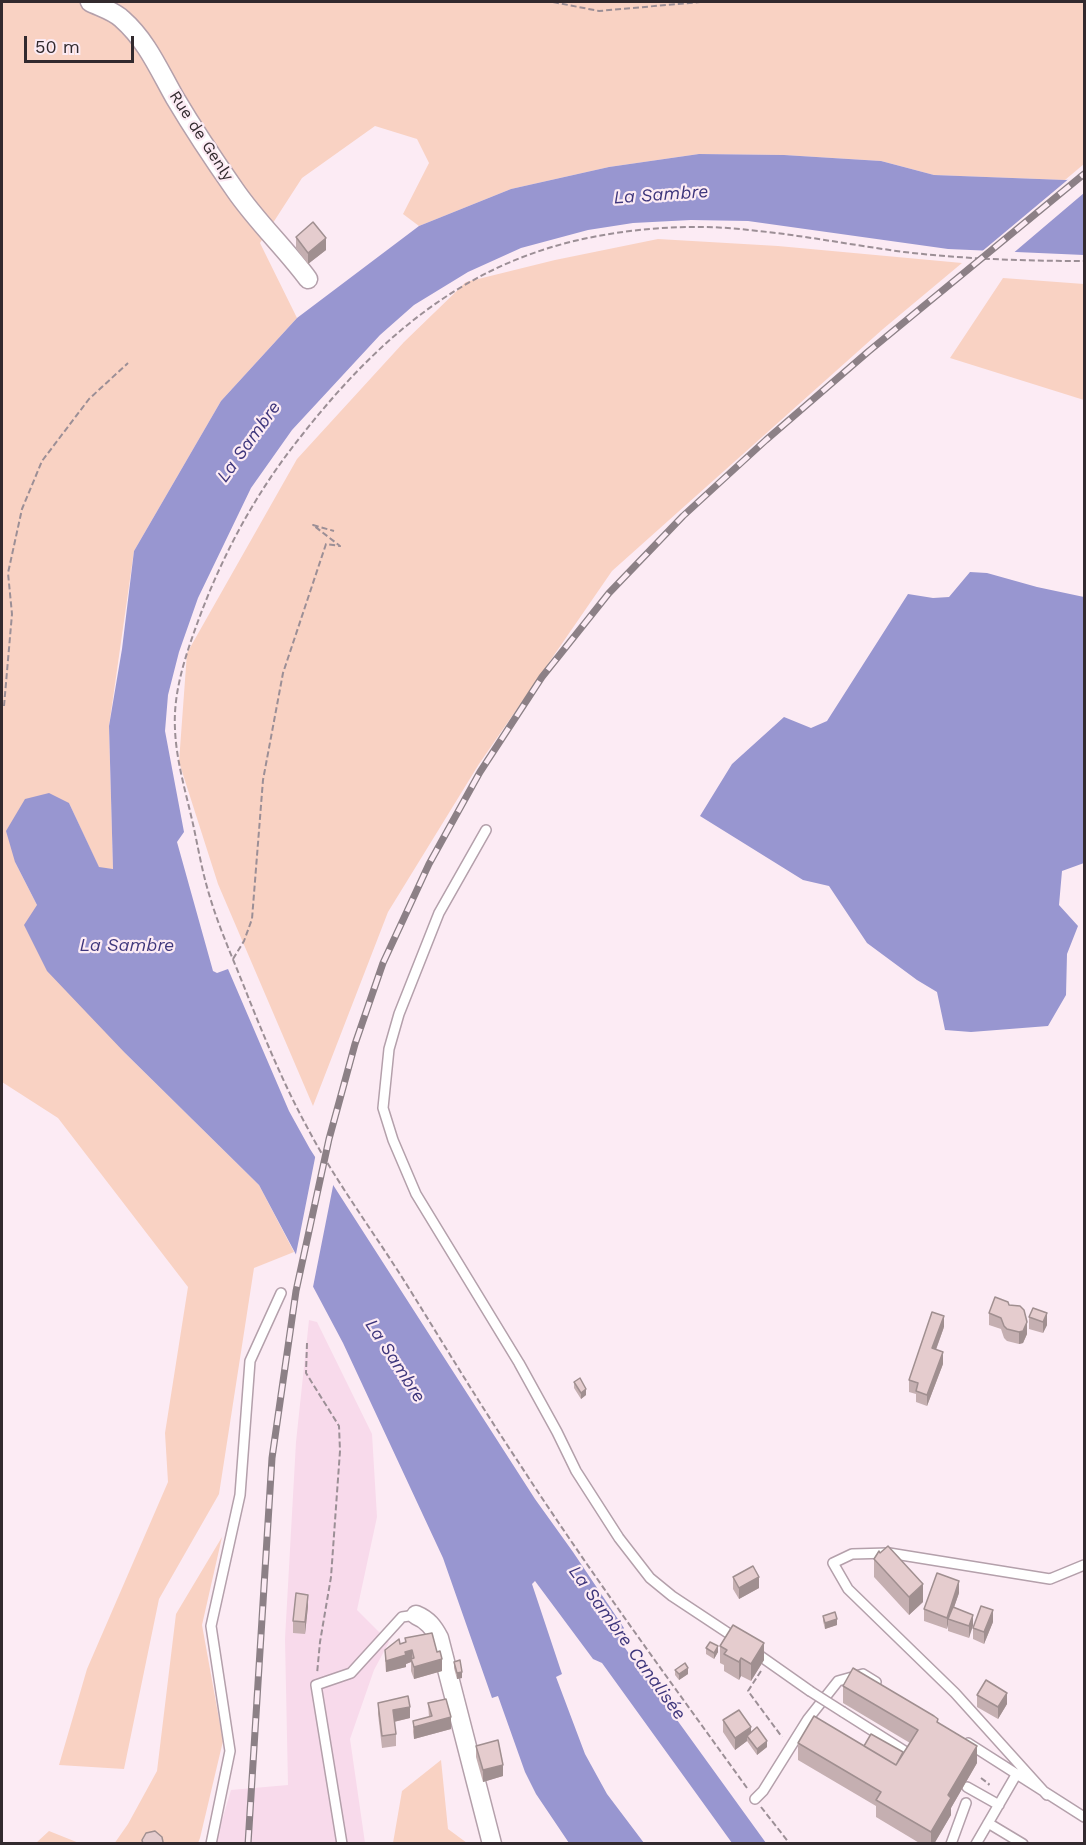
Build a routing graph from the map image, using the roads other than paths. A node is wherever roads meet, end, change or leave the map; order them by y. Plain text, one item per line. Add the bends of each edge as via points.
1 (90, 2) edge
2 (308, 279) dead end
3 (486, 830) dead end
4 (281, 1293) dead end
5 (1084, 1565) edge
6 (416, 1615) joint
7 (741, 1642) edge
8 (750, 1649) edge
9 (882, 1686) edge
10 (959, 1737) edge
11 (916, 1758) edge
12 (1016, 1775) junction
13 (967, 1787) dead end
14 (1047, 1795) junction
15 (755, 1799) road end
16 (966, 1803) dead end
17 (999, 1805) junction
18 (1084, 1818) edge
19 (988, 1823) junction
20 (211, 1844) edge
21 (342, 1844) edge
22 (492, 1844) edge
23 (951, 1844) edge
24 (976, 1844) edge
25 (1023, 1844) edge

1 - 2 street, Rue de Genly via 121,18 151,53 242,200
3 - 7 lane via 439,913 399,1014 389,1049 383,1108 416,1194 619,1538 650,1578
4 - 20 lane via 250,1361 240,1495 212,1626 230,1751
5 - 14 lane via 1050,1579 889,1553 852,1554 834,1563 848,1589 955,1693
6 - 21 lane via 402,1617 351,1673 316,1685
6 - 22 street via 425,1619 440,1638
8 - 11 lane, bridge
9 - 15 lane via 863,1674 838,1682 808,1719
10 - 12 lane
12 - 14 lane
12 - 17 lane
13 - 17 lane
14 - 18 lane
16 - 23 lane
17 - 19 lane
19 - 24 lane
19 - 25 lane

